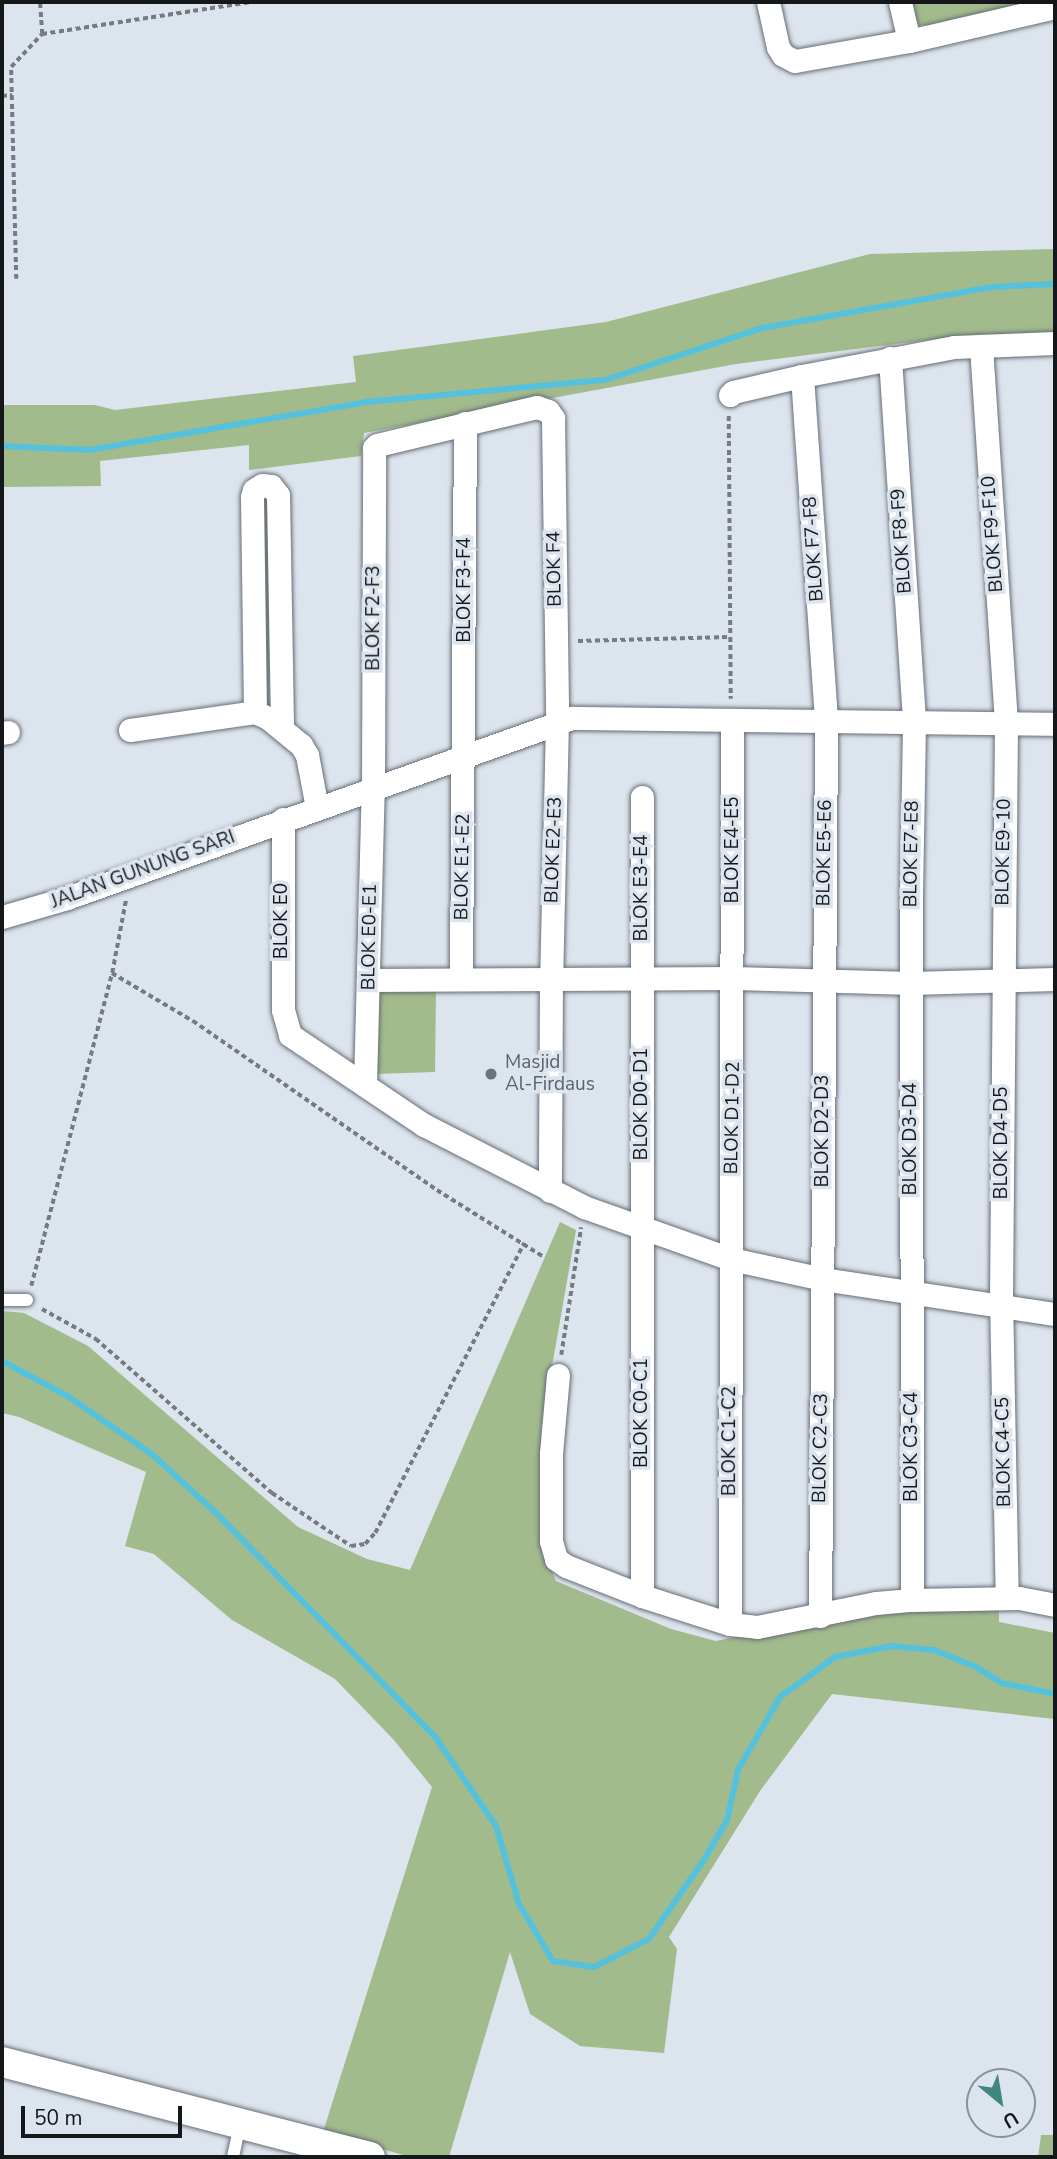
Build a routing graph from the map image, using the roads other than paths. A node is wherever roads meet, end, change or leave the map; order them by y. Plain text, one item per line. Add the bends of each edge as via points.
1 (768, 2) edge
2 (900, 2) edge
3 (1055, 8) edge
4 (909, 41) junction
5 (1055, 343) edge
6 (981, 346) junction
7 (890, 358) junction
8 (802, 376) junction
9 (730, 395) road end
10 (465, 424) junction
11 (255, 712) junction
12 (558, 721) junction
13 (732, 722) junction
14 (826, 723) junction
15 (1006, 723) junction
16 (914, 724) junction
17 (1055, 724) edge
18 (282, 727) junction
19 (130, 730) dead end
20 (465, 756) junction
21 (373, 788) junction
22 (642, 797) dead end
23 (317, 808) junction
24 (283, 819) junction
25 (2, 917) edge
26 (643, 978) junction
27 (734, 978) junction
28 (369, 979) junction
29 (461, 979) junction
30 (551, 979) junction
31 (1055, 979) edge
32 (1003, 980) junction
33 (824, 982) junction
34 (911, 983) junction
35 (365, 1085) junction
36 (550, 1191) junction
37 (642, 1229) junction
38 (731, 1259) junction
39 (823, 1279) junction
40 (911, 1294) junction
41 (2, 1300) edge
42 (27, 1300) road end
43 (1001, 1307) junction
44 (1055, 1314) edge
45 (558, 1375) road end
46 (642, 1596) junction
47 (1007, 1598) junction
48 (912, 1600) junction
49 (1055, 1605) edge
50 (820, 1616) junction
51 (730, 1624) junction
52 (2, 2062) edge
53 (240, 2123) junction
54 (233, 2157) edge
55 (370, 2157) edge

1 - 4 street via 778,47 788,60
2 - 4 street
3 - 4 street
5 - 6 street
6 - 7 street
6 - 15 street, BLOK F9-F10
7 - 8 street
7 - 16 street, BLOK F8-F9
8 - 9 street
8 - 14 street, BLOK F7-F8
10 - 12 street, BLOK F4 via 537,407 553,418
10 - 20 street, BLOK F3-F4
10 - 21 street, BLOK F2-F3 via 373,448
11 - 18 street
11 - 18 street via 252,497 262,485 271,486 278,495
11 - 19 street
12 - 13 street, JALAN GUNUNG SARI
12 - 20 street, JALAN GUNUNG SARI
12 - 30 street, BLOK E2-E3
13 - 14 street, JALAN GUNUNG SARI
13 - 27 street, BLOK E4-E5
14 - 16 street, JALAN GUNUNG SARI
14 - 33 street, BLOK E5-E6
15 - 16 street, JALAN GUNUNG SARI
15 - 17 street, JALAN GUNUNG SARI
15 - 32 street, BLOK E9-10
16 - 34 street, BLOK E7-E8
18 - 23 street via 307,755
20 - 21 street, JALAN GUNUNG SARI
20 - 29 street, BLOK E1-E2
21 - 23 street, JALAN GUNUNG SARI
21 - 28 street, BLOK E0-E1
22 - 26 street, BLOK E3-E4
23 - 24 street, JALAN GUNUNG SARI
24 - 25 street, JALAN GUNUNG SARI via 131,876
24 - 35 street, BLOK E0 via 284,1022 297,1042
26 - 27 street
26 - 30 street
26 - 37 street, BLOK D0-D1
27 - 33 street
27 - 38 street, BLOK D1-D2
28 - 29 street
28 - 35 street, BLOK E0-E1
29 - 30 street
30 - 36 street, BLOK E2-E3
31 - 32 street
32 - 34 street
32 - 43 street, BLOK D4-D5
33 - 34 street
33 - 39 street, BLOK D2-D3
34 - 40 street, BLOK D3-D4
35 - 36 street via 461,1147
36 - 37 street
37 - 38 street
37 - 46 street, BLOK C0-C1
38 - 39 street
38 - 51 street, BLOK C1-C2
39 - 40 street
39 - 50 street, BLOK C2-C3
40 - 43 street
40 - 48 street, BLOK C3-C4
41 - 42 lane
43 - 44 street
43 - 47 street, BLOK C4-C5
45 - 46 street via 551,1453 552,1550 566,1566
46 - 51 street
47 - 48 street
47 - 49 street
48 - 50 street
50 - 51 street via 757,1627
52 - 53 street
53 - 54 lane
53 - 55 street

